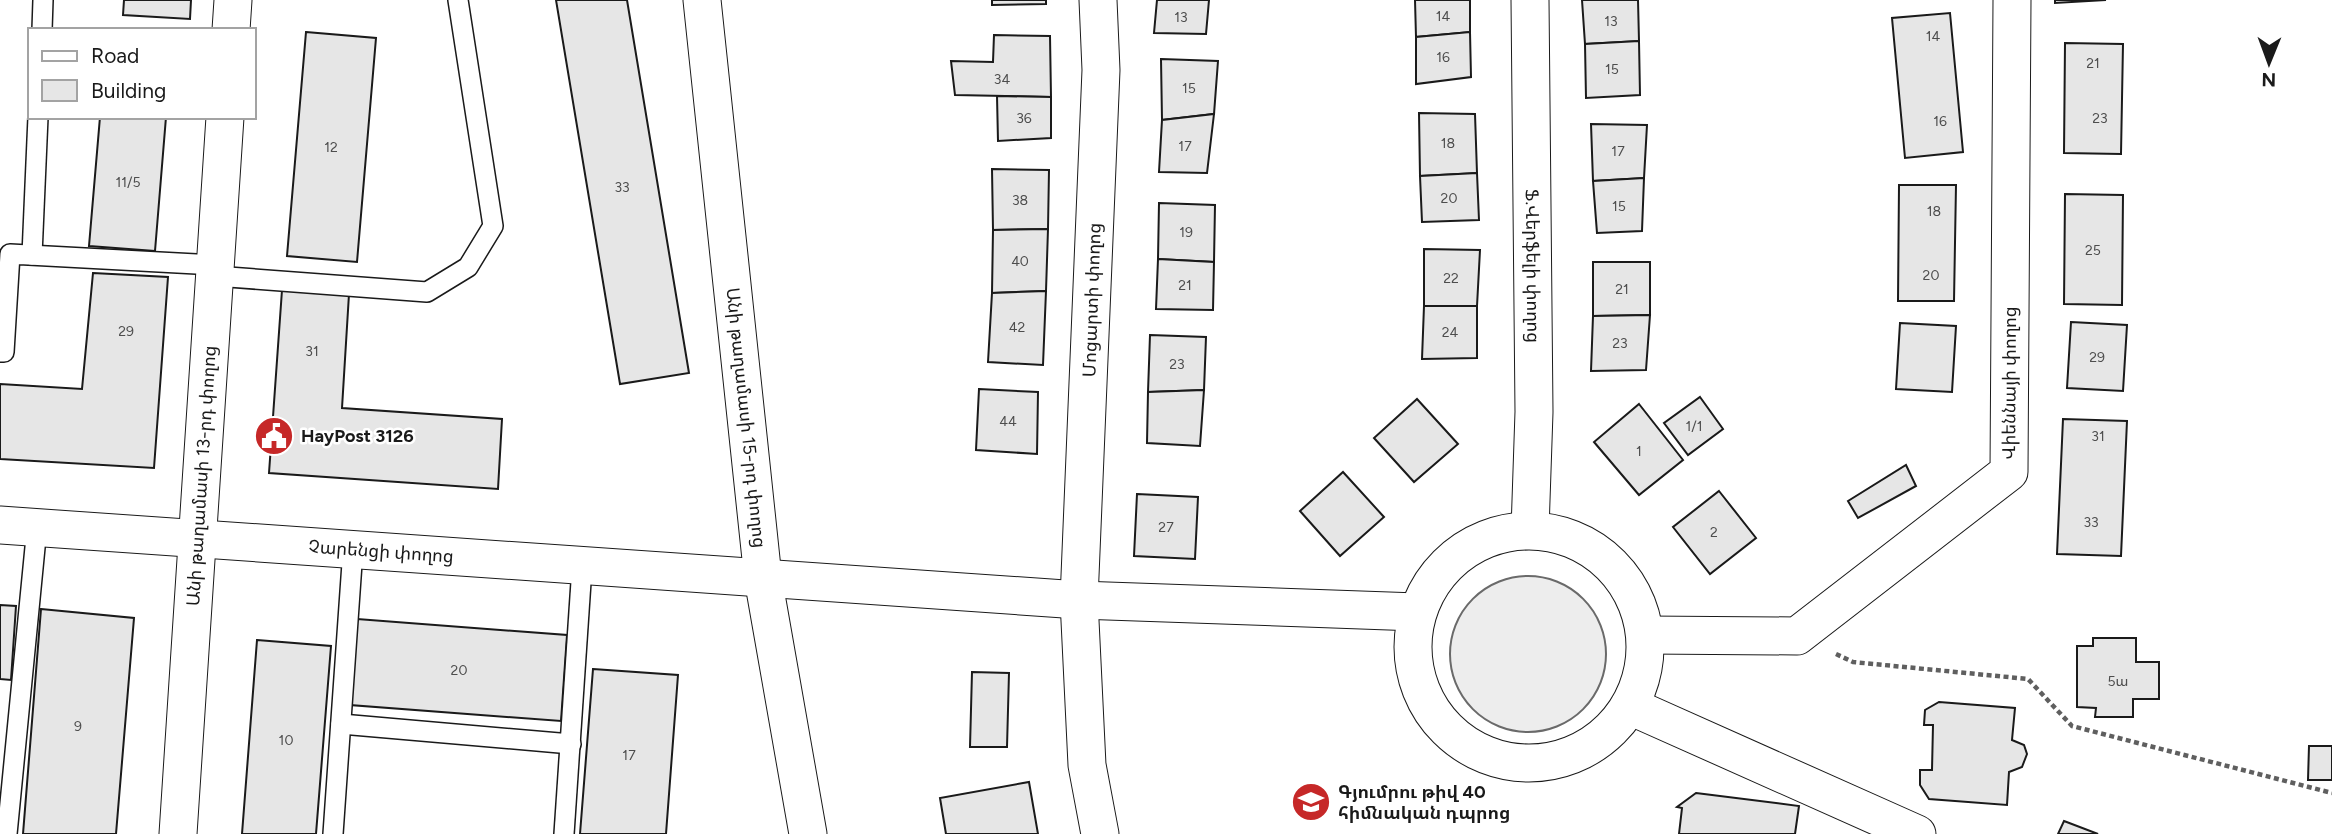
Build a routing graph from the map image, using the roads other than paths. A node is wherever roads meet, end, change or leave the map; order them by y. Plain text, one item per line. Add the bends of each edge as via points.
1 (44, 0) edge
2 (233, 0) edge
3 (458, 0) edge
4 (702, 0) edge
5 (1098, 0) edge
6 (1530, 0) edge
7 (2012, 0) edge
8 (42, 28) edge
9 (231, 28) edge
10 (38, 119) edge
11 (225, 119) edge
12 (32, 255) junction
13 (215, 271) junction
14 (0, 352) edge
15 (0, 525) edge
16 (37, 527) junction
17 (1531, 530) junction
18 (197, 539) junction
19 (353, 549) junction
20 (582, 567) junction
21 (762, 578) junction
22 (1079, 600) junction
23 (1417, 612) junction
24 (1646, 635) junction
25 (1630, 706) junction
26 (341, 724) junction
27 (571, 744) junction
28 (7, 834) edge
29 (178, 834) edge
30 (333, 834) edge
31 (564, 834) edge
32 (808, 834) edge
33 (1100, 834) edge
34 (1917, 834) edge

1 - 8 lane
2 - 9 street
3 - 13 lane via 493,226 468,267 427,292
4 - 21 street, Անի թաղամասի 15-րդ փողոց
5 - 22 street, Մոցարտի փողոց via 1101,82
6 - 17 street, Ֆ.Վերֆելի փողոց
7 - 24 street, Վիեննայի փողոց via 2009,472 1797,636
10 - 12 lane
11 - 13 street, Անի թաղամասի 13-րդ փողոց
12 - 13 lane
12 - 14 lane via 10,254 4,352
13 - 18 street, Անի թաղամասի 13-րդ փողոց
15 - 16 street, Չարենցի փողոց
16 - 18 street, Չարենցի փողոց
16 - 28 lane
17 - 23 street via 1494,536 1461,552 1434,579
17 - 24 street via 1564,536 1595,551 1620,573 1637,602
18 - 19 street, Չարենցի փողոց
18 - 29 street, Անի թաղամասի 13-րդ փողոց
19 - 20 street, Չարենցի փողոց
19 - 26 lane
20 - 21 street, Չարենցի փողոց
20 - 27 lane
21 - 22 street, Չարենցի փողոց
21 - 32 street, Անի թաղամասի 15-րդ փողոց
22 - 23 street, Չարենցի փողոց
22 - 33 street, Մոցարտի փողոց via 1087,765
23 - 25 street via 1412,649 1419,686 1437,719 1465,744 1499,760 1537,764 1574,755 1606,735
24 - 25 street via 1643,672
25 - 34 street
26 - 27 lane
26 - 30 lane
27 - 31 lane

